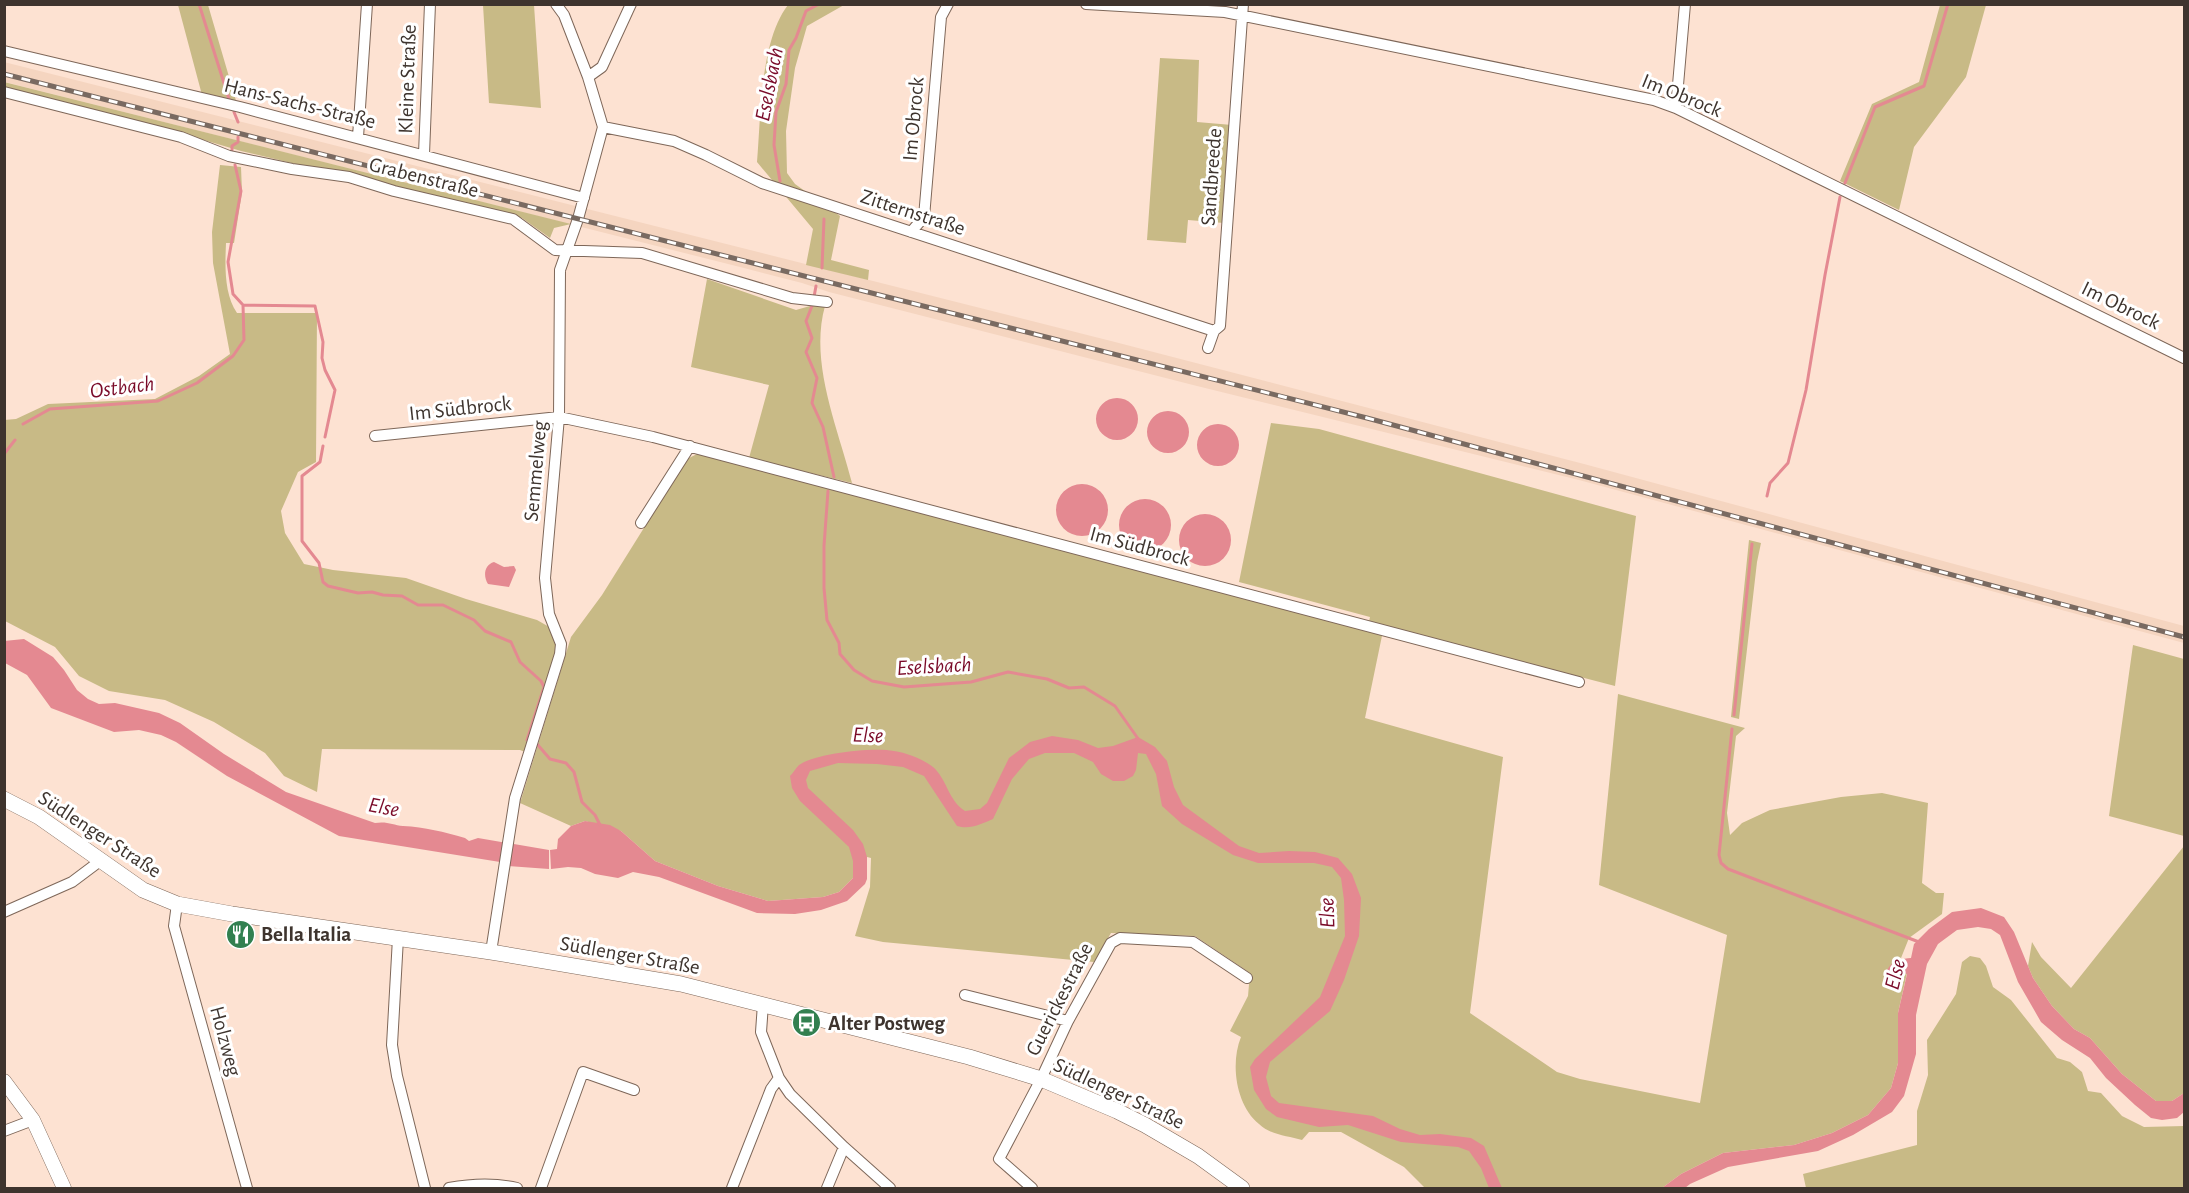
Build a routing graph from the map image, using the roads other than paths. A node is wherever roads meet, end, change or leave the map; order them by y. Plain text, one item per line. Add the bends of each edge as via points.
1 (367, 4) edge
2 (430, 4) edge
3 (556, 4) edge
4 (631, 4) edge
5 (948, 4) edge
6 (1086, 4) edge
7 (1685, 4) edge
8 (1243, 10) edge
9 (4, 51) edge
10 (588, 77) junction
11 (4, 92) edge
12 (1676, 108) junction
13 (603, 126) junction
14 (358, 137) junction
15 (424, 154) junction
16 (584, 198) junction
17 (911, 232) junction
18 (567, 251) junction
19 (827, 302) dead end
20 (1214, 331) junction
21 (1208, 348) dead end
22 (2184, 358) edge
23 (559, 417) junction
24 (375, 436) dead end
25 (690, 447) junction
26 (641, 523) dead end
27 (1579, 682) dead end
28 (4, 799) edge
29 (100, 861) junction
30 (177, 904) junction
31 (4, 912) edge
32 (398, 938) junction
33 (491, 952) junction
34 (1247, 978) dead end
35 (965, 995) dead end
36 (763, 1004) junction
37 (1068, 1020) junction
38 (779, 1078) junction
39 (1041, 1079) junction
40 (4, 1081) edge
41 (634, 1090) dead end
42 (33, 1120) junction
43 (4, 1131) edge
44 (844, 1147) junction
45 (64, 1188) edge
46 (247, 1188) edge
47 (425, 1188) edge
48 (449, 1188) edge
49 (517, 1188) edge
50 (541, 1188) edge
51 (732, 1188) edge
52 (826, 1188) edge
53 (890, 1188) edge
54 (1032, 1188) edge
55 (1242, 1188) edge

1 - 14 street
2 - 15 street, Kleine Straße
3 - 10 street
4 - 10 street via 602,67
5 - 17 street, Im Obrock via 941,17 924,217
6 - 8 street, Im Obrock
7 - 12 street
8 - 12 street, Im Obrock
8 - 20 street, Sandbreede via 1220,326
9 - 14 street, Hans-Sachs-Straße
10 - 13 street
11 - 18 street, Grabenstraße via 181,137 229,156 349,177 513,219 555,250
12 - 22 street, Im Obrock
13 - 16 street, Semmelweg
13 - 17 street, Zitternstraße via 674,141 762,183
14 - 15 street, Hans-Sachs-Straße
15 - 16 street, Hans-Sachs-Straße
16 - 18 street, Semmelweg
17 - 20 street, Zitternstraße
18 - 19 street, Grabenstraße via 642,253 792,298
18 - 23 street, Semmelweg via 560,270
20 - 21 street, Sandbreede
23 - 24 street, Im Südbrock
23 - 25 street, Im Südbrock
23 - 33 street, Semmelweg via 545,578 549,614 561,644 560,654 515,798
25 - 26 street
25 - 27 street, Im Südbrock
28 - 29 main road, Südlenger Straße via 39,817
29 - 30 main road, Südlenger Straße via 143,890
29 - 31 street via 72,882
30 - 32 main road, Südlenger Straße
30 - 46 street, Holzweg via 174,926
32 - 33 main road, Südlenger Straße
32 - 47 street via 392,1045
33 - 36 main road, Südlenger Straße via 681,984
34 - 37 street, Guerickestraße via 1193,942 1120,938 1111,943
35 - 37 street
36 - 38 street via 761,1032
36 - 39 main road, Südlenger Straße
37 - 39 street, Guerickestraße
38 - 44 street
38 - 51 street via 771,1089
39 - 54 street, Guerickestraße via 999,1159
39 - 55 main road, Südlenger Straße via 1145,1125
40 - 42 street
41 - 50 street via 583,1072
42 - 43 street
42 - 45 street
44 - 52 street
44 - 53 street
48 - 49 street

